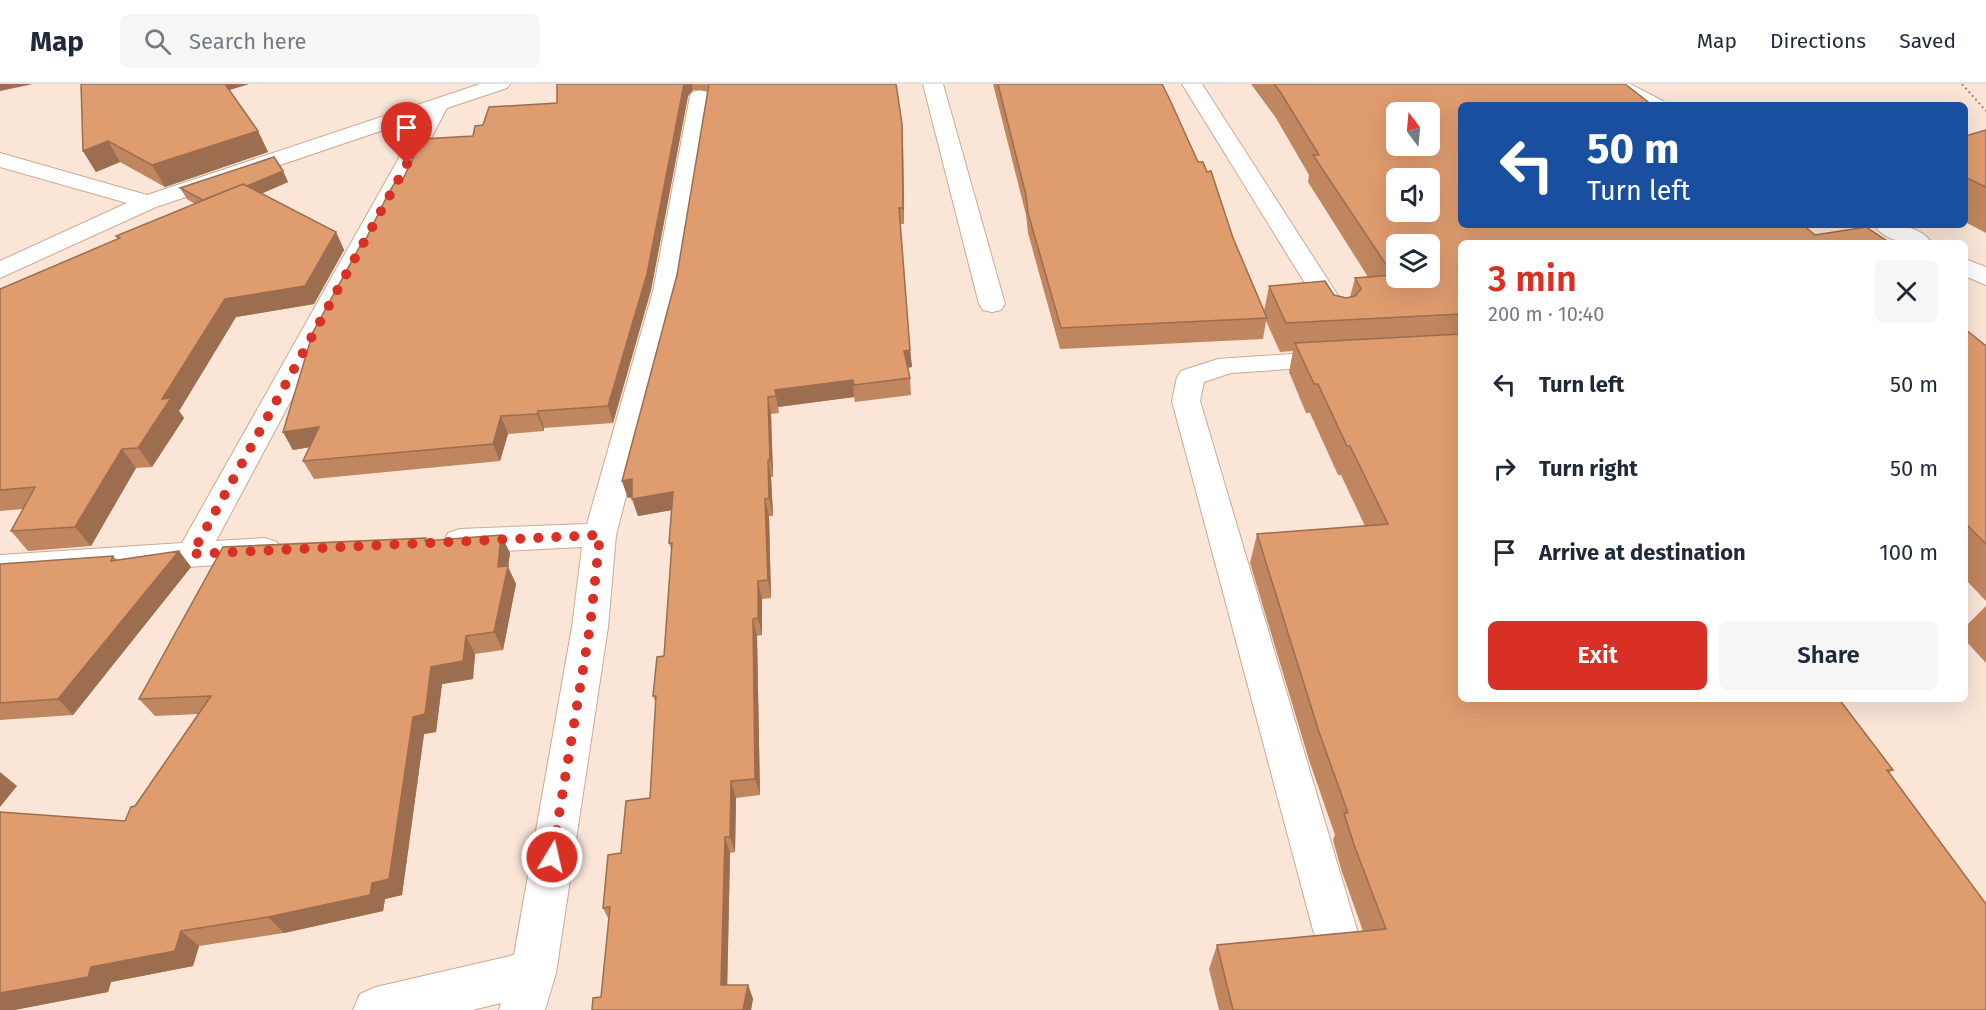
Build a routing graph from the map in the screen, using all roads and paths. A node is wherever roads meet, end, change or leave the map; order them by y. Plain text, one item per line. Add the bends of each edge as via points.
1 (500, 84) edge
2 (933, 84) edge
3 (1192, 84) edge
4 (1616, 84) edge
5 (1962, 84) edge
6 (700, 96) dead end
7 (1650, 102) edge
8 (439, 105) junction
9 (1986, 111) edge
10 (0, 160) edge
11 (148, 202) junction
12 (1892, 228) edge
13 (1914, 240) edge
14 (42, 250) junction
15 (70, 260) edge
16 (1968, 268) edge
17 (0, 270) edge
18 (1986, 277) edge
19 (992, 304) dead end
20 (1338, 316) edge
21 (1356, 358) edge
22 (600, 535) junction
23 (432, 542) edge
24 (300, 549) edge
25 (192, 554) junction
26 (0, 567) edge
27 (1335, 930) dead end
28 (527, 991) edge
29 (376, 1010) edge

1 - 8 street
2 - 19 street
3 - 20 street
4 - 7 street
5 - 9 path
6 - 22 street via 666,291
8 - 11 street
8 - 25 street
10 - 11 street
11 - 14 street
12 - 13 street
14 - 15 street
14 - 17 street
16 - 18 street
21 - 27 street via 1228,364 1191,377 1186,401
22 - 23 street
22 - 28 street via 590,627
24 - 25 street
25 - 26 street
28 - 29 street

